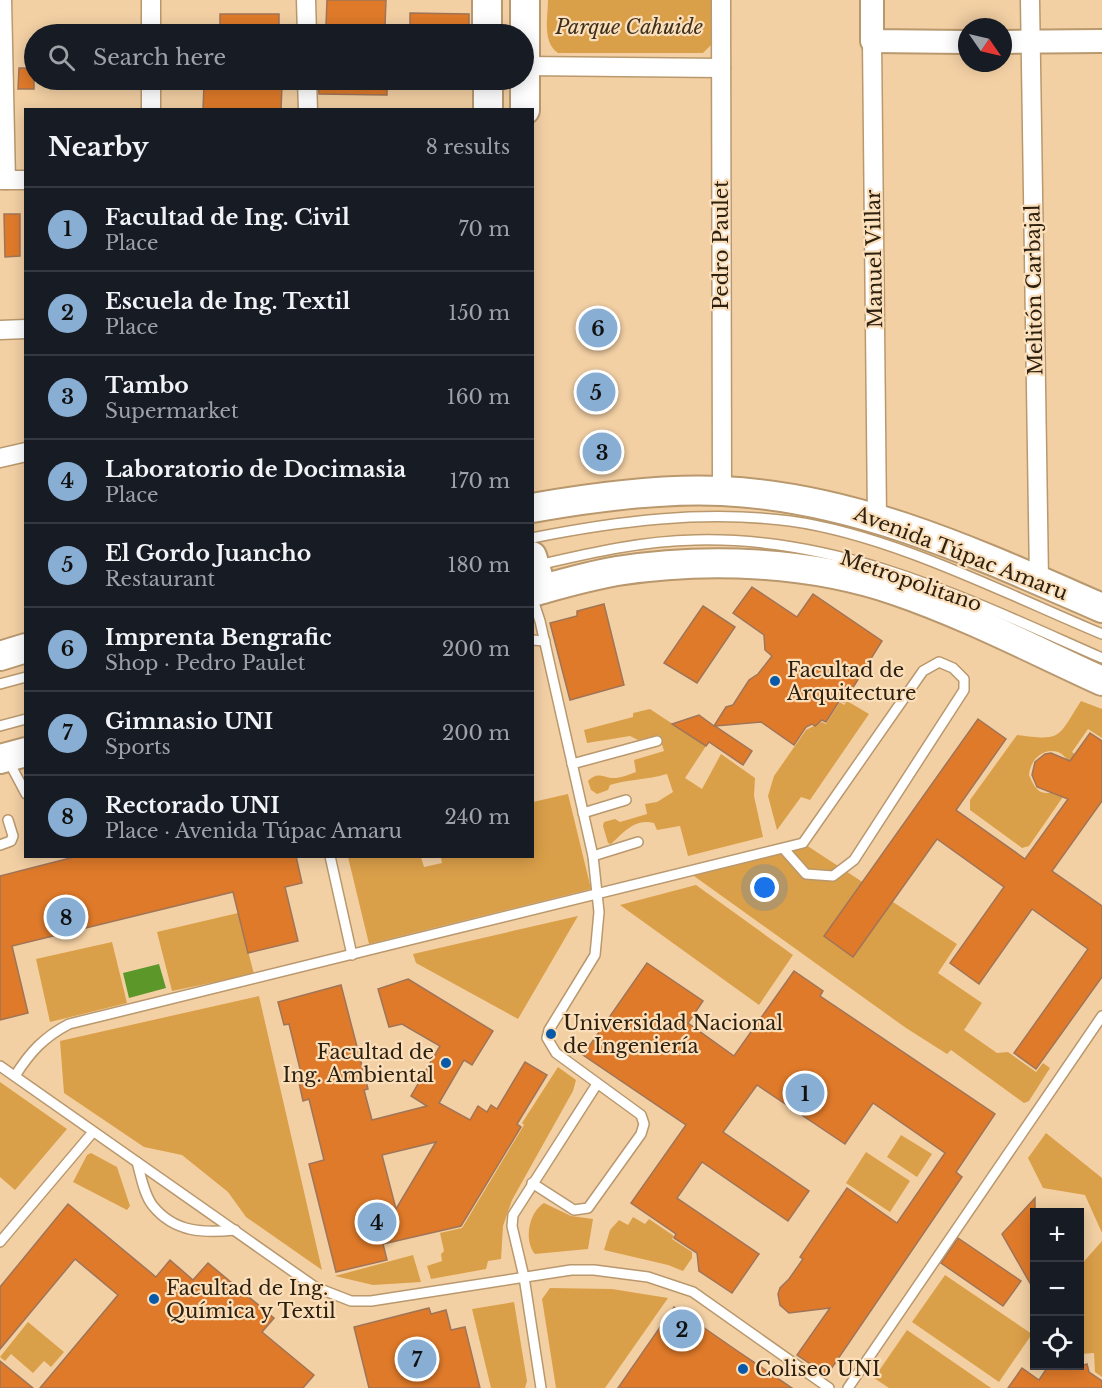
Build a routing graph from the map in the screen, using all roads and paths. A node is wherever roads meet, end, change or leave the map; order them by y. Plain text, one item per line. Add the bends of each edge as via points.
1 (2, 0) edge
2 (151, 0) edge
3 (306, 0) edge
4 (487, 0) edge
5 (525, 0) edge
6 (721, 0) edge
7 (872, 0) edge
8 (1030, 0) edge
9 (151, 24) edge
10 (307, 24) edge
11 (487, 24) edge
12 (525, 24) edge
13 (872, 41) junction
14 (1102, 41) edge
15 (958, 42) edge
16 (1012, 42) edge
17 (1030, 42) junction
18 (534, 66) edge
19 (721, 68) junction
20 (151, 90) edge
21 (307, 90) edge
22 (488, 90) edge
23 (525, 90) edge
24 (151, 108) edge
25 (308, 108) edge
26 (488, 108) edge
27 (525, 108) edge
28 (3, 180) edge
29 (24, 180) edge
30 (0, 330) edge
31 (24, 330) edge
32 (24, 452) edge
33 (0, 458) edge
34 (722, 491) junction
35 (534, 507) edge
36 (877, 518) junction
37 (534, 538) edge
38 (534, 578) edge
39 (1039, 580) junction
40 (1102, 608) edge
41 (1102, 633) edge
42 (534, 640) edge
43 (545, 641) junction
44 (24, 649) edge
45 (0, 656) edge
46 (1102, 658) edge
47 (24, 678) edge
48 (1102, 681) edge
49 (0, 684) edge
50 (24, 720) edge
51 (0, 726) edge
52 (657, 741) dead end
53 (11, 756) edge
54 (572, 764) junction
55 (24, 789) edge
56 (626, 800) dead end
57 (583, 813) junction
58 (8, 820) dead end
59 (638, 842) dead end
60 (0, 846) edge
61 (783, 848) junction
62 (593, 856) junction
63 (330, 858) edge
64 (599, 895) junction
65 (352, 955) junction
66 (1102, 1016) edge
67 (0, 1066) edge
68 (15, 1076) junction
69 (597, 1084) junction
70 (93, 1132) junction
71 (137, 1162) junction
72 (532, 1183) junction
73 (236, 1230) junction
74 (0, 1242) edge
75 (524, 1277) junction
76 (541, 1388) edge
77 (829, 1388) edge
78 (848, 1388) edge

1 - 28 street
2 - 9 street
3 - 10 street
4 - 11 main road
5 - 12 main road
6 - 19 street, Pedro Paulet
7 - 13 street, Manuel Villar
8 - 17 street, Melitón Carbajal
13 - 15 street
13 - 36 street, Manuel Villar
14 - 17 street
16 - 17 street
17 - 39 street, Melitón Carbajal
18 - 19 street
19 - 34 street, Pedro Paulet
20 - 24 street
21 - 25 street
22 - 26 main road
23 - 27 main road
28 - 29 street
30 - 31 street
32 - 33 street
34 - 35 main road, Avenida Túpac Amaru via 630,494
34 - 36 main road, Avenida Túpac Amaru via 805,501
36 - 39 main road, Avenida Túpac Amaru
37 - 41 lane, Metropolitano via 677,517 791,521 883,543
38 - 43 lane
38 - 46 lane, Metropolitano via 616,548 718,540 797,546 879,566
38 - 48 main road via 688,564 788,568 828,574 895,590 943,608
39 - 40 main road, Avenida Túpac Amaru
42 - 43 lane
43 - 54 lane
44 - 45 main road
47 - 49 lane
50 - 51 lane
52 - 54 lane
53 - 55 lane
54 - 57 lane
56 - 57 lane
57 - 62 lane
58 - 60 lane via 13,836
59 - 62 lane
61 - 61 lane via 806,874 833,876 854,860 964,690 964,679 939,662 922,671 803,843
61 - 64 lane
62 - 64 lane
63 - 65 lane
64 - 65 lane
64 - 69 lane via 595,955 547,1038 556,1053
65 - 68 lane via 69,1024 50,1033 36,1046
66 - 78 lane
67 - 68 lane
68 - 70 lane
69 - 72 lane
69 - 72 lane via 641,1115 641,1134 584,1210 570,1208
70 - 71 lane
70 - 74 lane
71 - 73 lane
71 - 73 lane via 148,1198 162,1214 194,1232
72 - 75 lane via 513,1215 512,1226
73 - 75 lane via 315,1287 351,1301 394,1299
75 - 76 lane
75 - 77 lane via 594,1270 668,1282 693,1292

